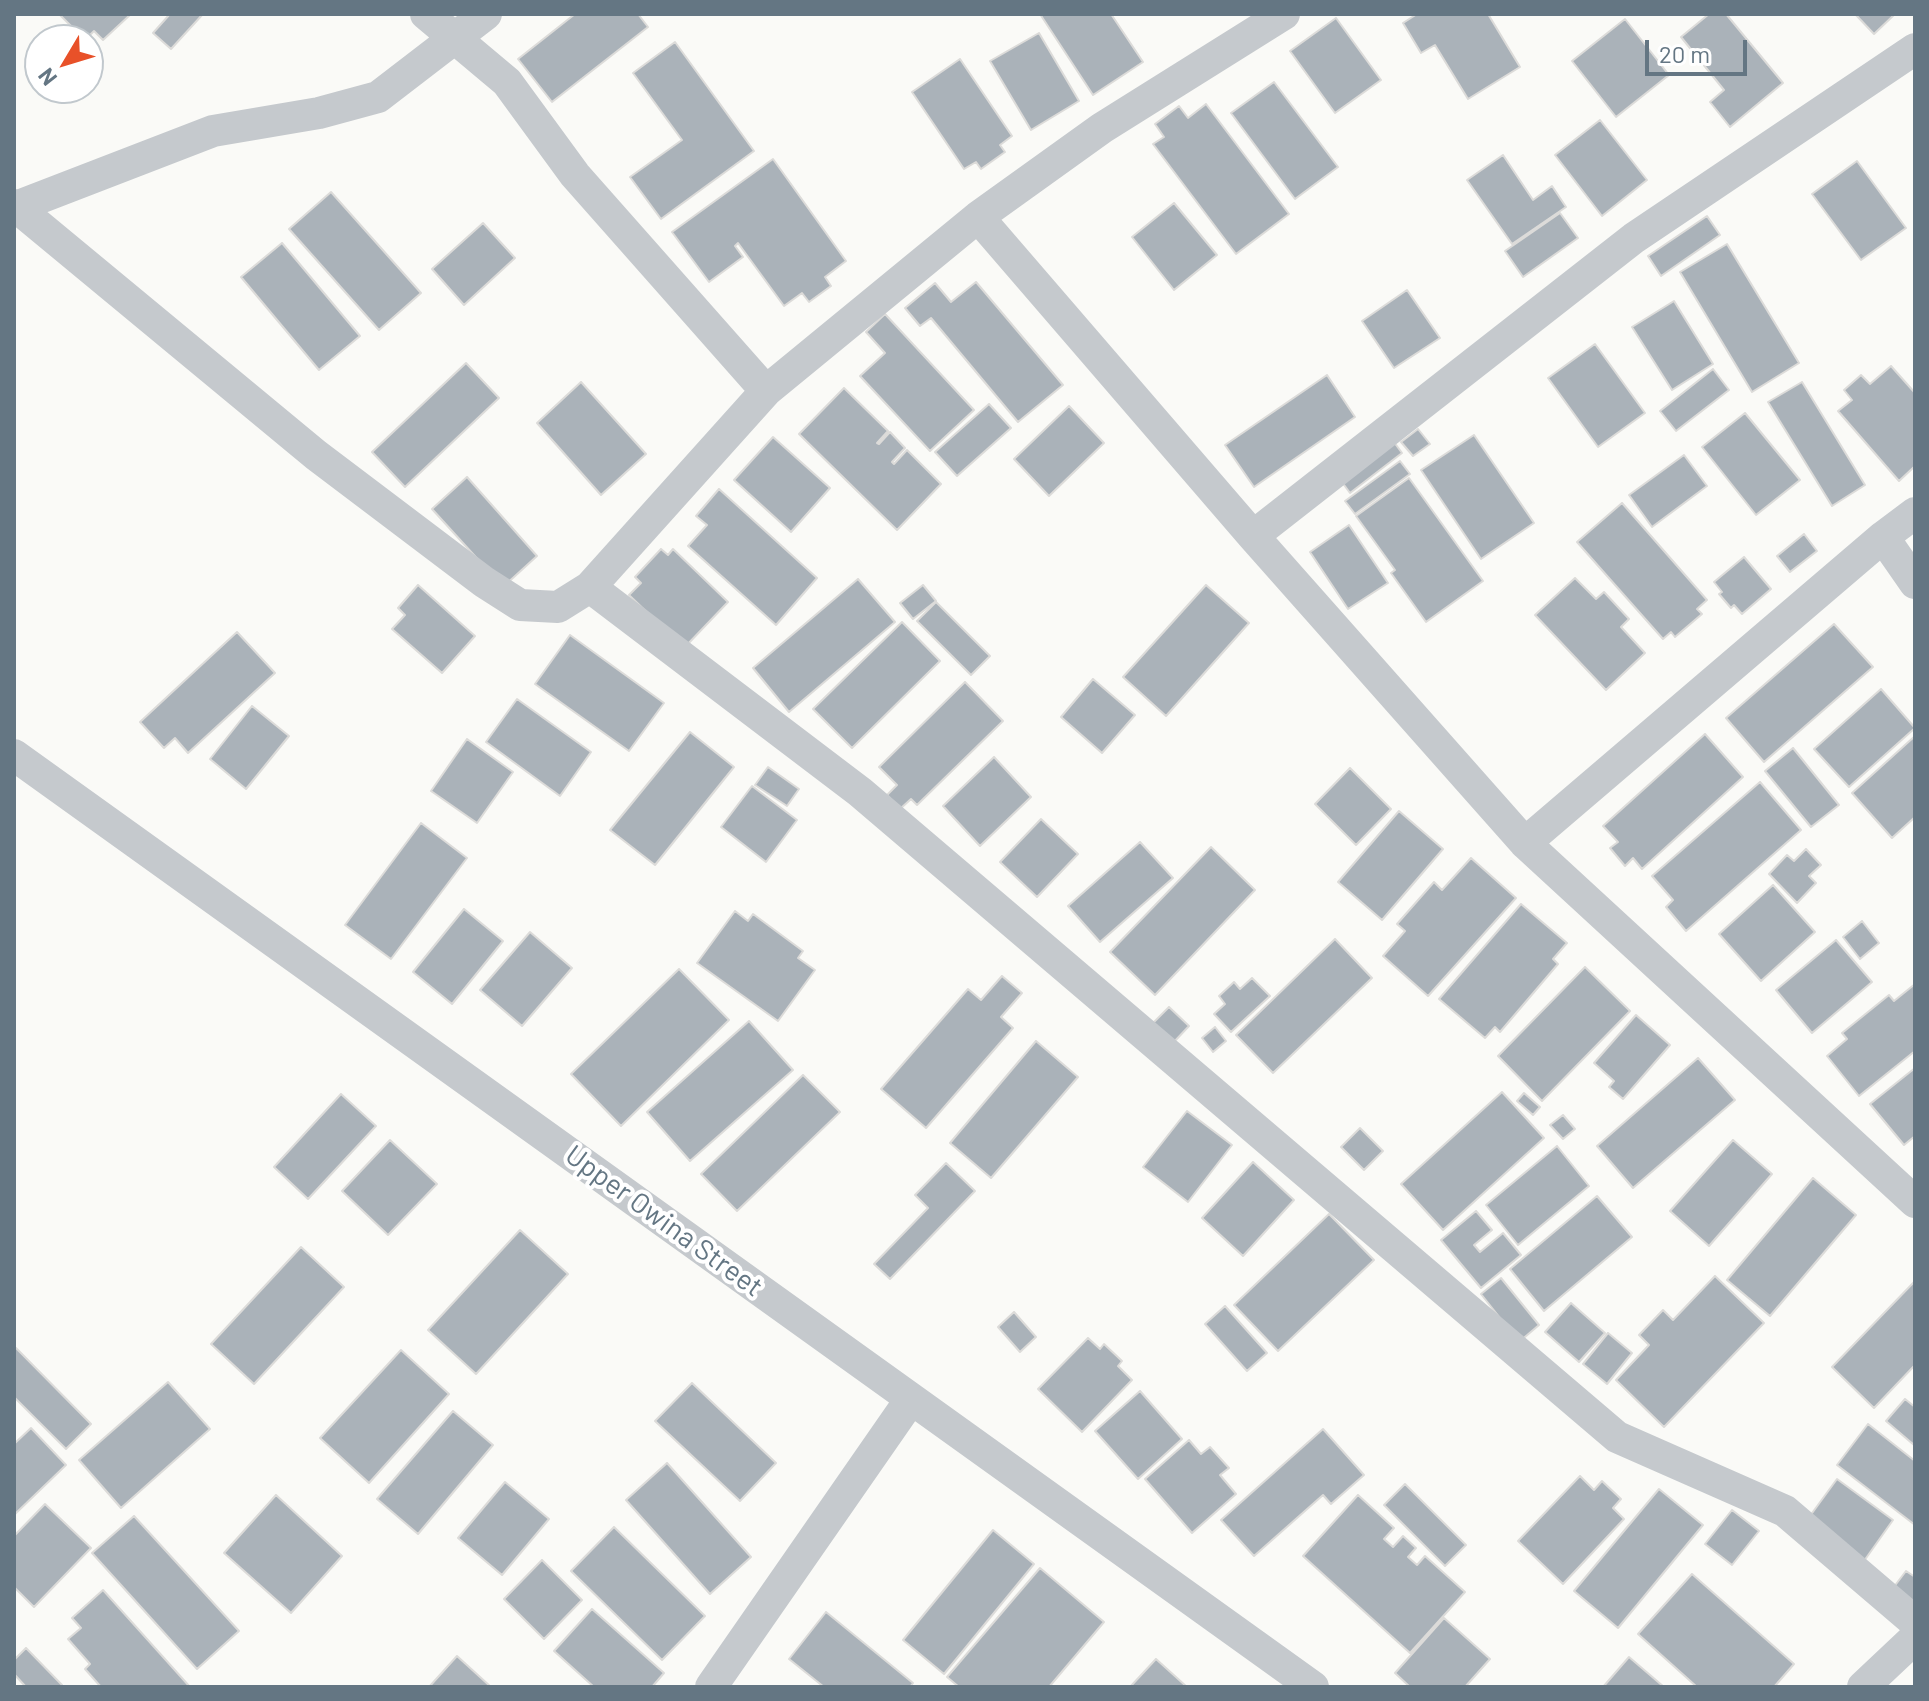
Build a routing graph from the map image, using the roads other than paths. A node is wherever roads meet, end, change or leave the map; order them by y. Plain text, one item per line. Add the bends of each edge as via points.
1 (426, 14) edge
2 (486, 14) edge
3 (1284, 14) edge
4 (456, 37) junction
5 (1915, 49) edge
6 (15, 206) edge
7 (978, 217) junction
8 (766, 391) junction
9 (1915, 513) edge
10 (1253, 536) junction
11 (1883, 537) junction
12 (1915, 583) edge
13 (590, 587) junction
14 (14, 755) edge
15 (1525, 843) junction
16 (1915, 1202) edge
17 (911, 1399) junction
18 (1915, 1622) edge
19 (1915, 1638) edge
20 (711, 1687) edge
21 (1313, 1687) edge
22 (1863, 1687) edge

1 - 4 street
2 - 4 street
3 - 7 street via 1102,128
4 - 6 street via 378,97 213,131
4 - 8 street via 507,82 575,175
5 - 10 street via 1634,238
6 - 13 street via 316,455 484,582 520,605 558,607
7 - 8 street
7 - 10 street
8 - 13 street
9 - 11 street
10 - 15 street
11 - 12 street
11 - 15 street
13 - 18 street via 860,792 1617,1437 1785,1511
14 - 17 street, Upper Owina Street
15 - 16 street
17 - 20 street
17 - 21 street, Upper Owina Street
19 - 22 street

